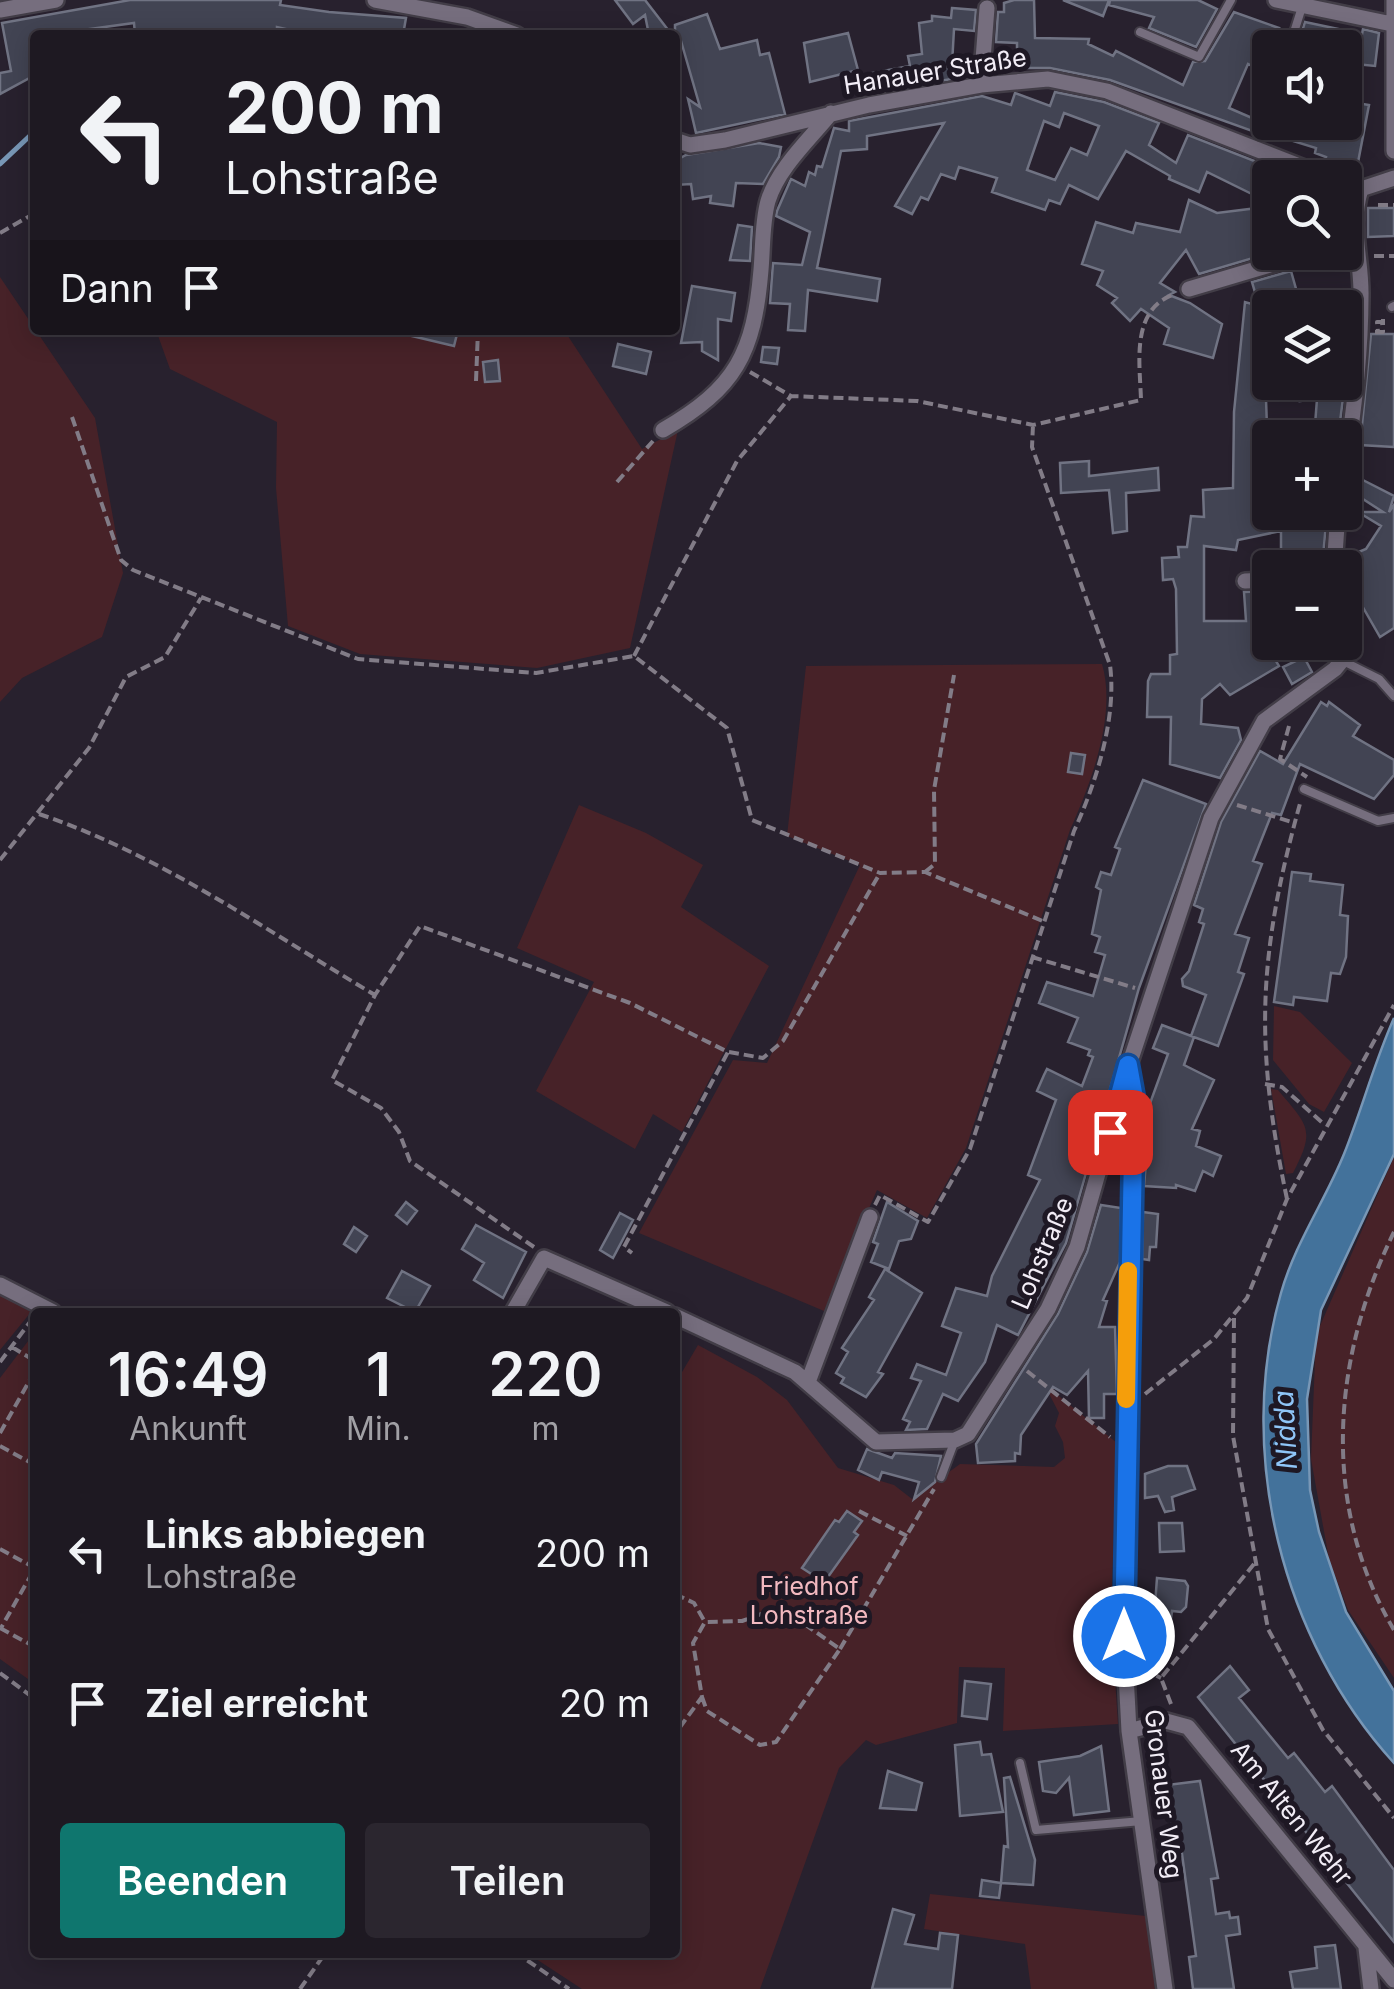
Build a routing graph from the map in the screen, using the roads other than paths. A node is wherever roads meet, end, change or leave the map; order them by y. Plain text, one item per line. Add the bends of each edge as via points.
1 (56, 0) edge
2 (375, 0) edge
3 (1231, 0) edge
4 (1276, 0) edge
5 (1394, 0) edge
6 (1302, 7) junction
7 (987, 8) dead end
8 (1343, 8) edge
9 (0, 10) edge
10 (1393, 18) edge
11 (504, 30) edge
12 (1295, 30) edge
13 (1140, 32) dead end
14 (981, 85) junction
15 (1393, 111) edge
16 (831, 114) junction
17 (680, 146) edge
18 (1394, 152) edge
19 (1283, 160) edge
20 (1394, 178) edge
21 (1362, 184) edge
22 (1253, 270) edge
23 (1356, 270) edge
24 (1189, 289) road end
25 (1350, 420) edge
26 (663, 430) road end
27 (1245, 581) dead end
28 (1252, 581) edge
29 (1343, 661) joint
30 (1394, 696) edge
31 (1304, 788) road end
32 (1394, 818) edge
33 (1128, 1065) junction
34 (870, 1218) road end
35 (0, 1285) edge
36 (45, 1308) edge
37 (515, 1308) edge
38 (659, 1308) edge
39 (680, 1318) edge
40 (808, 1382) junction
41 (955, 1440) junction
42 (941, 1478) road end
43 (1129, 1731) junction
44 (1020, 1763) dead end
45 (1142, 1822) junction
46 (1366, 1944) junction
47 (1394, 1980) edge
48 (1165, 1989) edge
49 (1371, 1989) edge

1 - 9 street
2 - 11 street
3 - 13 lane via 1200,58
4 - 6 street
5 - 10 street
6 - 8 street
6 - 12 lane
7 - 14 street
8 - 10 street
10 - 15 street
14 - 16 street, Hanauer Straße
14 - 19 street, Hanauer Straße via 1048,79 1083,84
15 - 18 street
16 - 17 street, Hanauer Straße
16 - 26 street, Hanauer Straße via 768,200 754,323 737,365 710,402
20 - 21 street
22 - 24 street
23 - 25 street via 1362,297
27 - 28 street
29 - 30 lane via 1379,679
29 - 33 street, Lohstraße via 1259,728 1211,818
31 - 32 lane via 1378,821
33 - 41 street, Lohstraße via 1077,1247 1016,1362 975,1425
33 - 43 street, Gronauer Weg via 1134,1098 1125,1450
34 - 40 street
35 - 36 street
37 - 38 street via 544,1258
39 - 40 street
40 - 41 street via 876,1442
41 - 42 lane
43 - 45 street, Gronauer Weg
43 - 46 street, Am Alten Wehr via 1179,1722 1194,1732
44 - 45 lane via 1036,1830
45 - 48 street, Gronauer Weg
46 - 47 street, Am Alten Wehr
46 - 49 street

